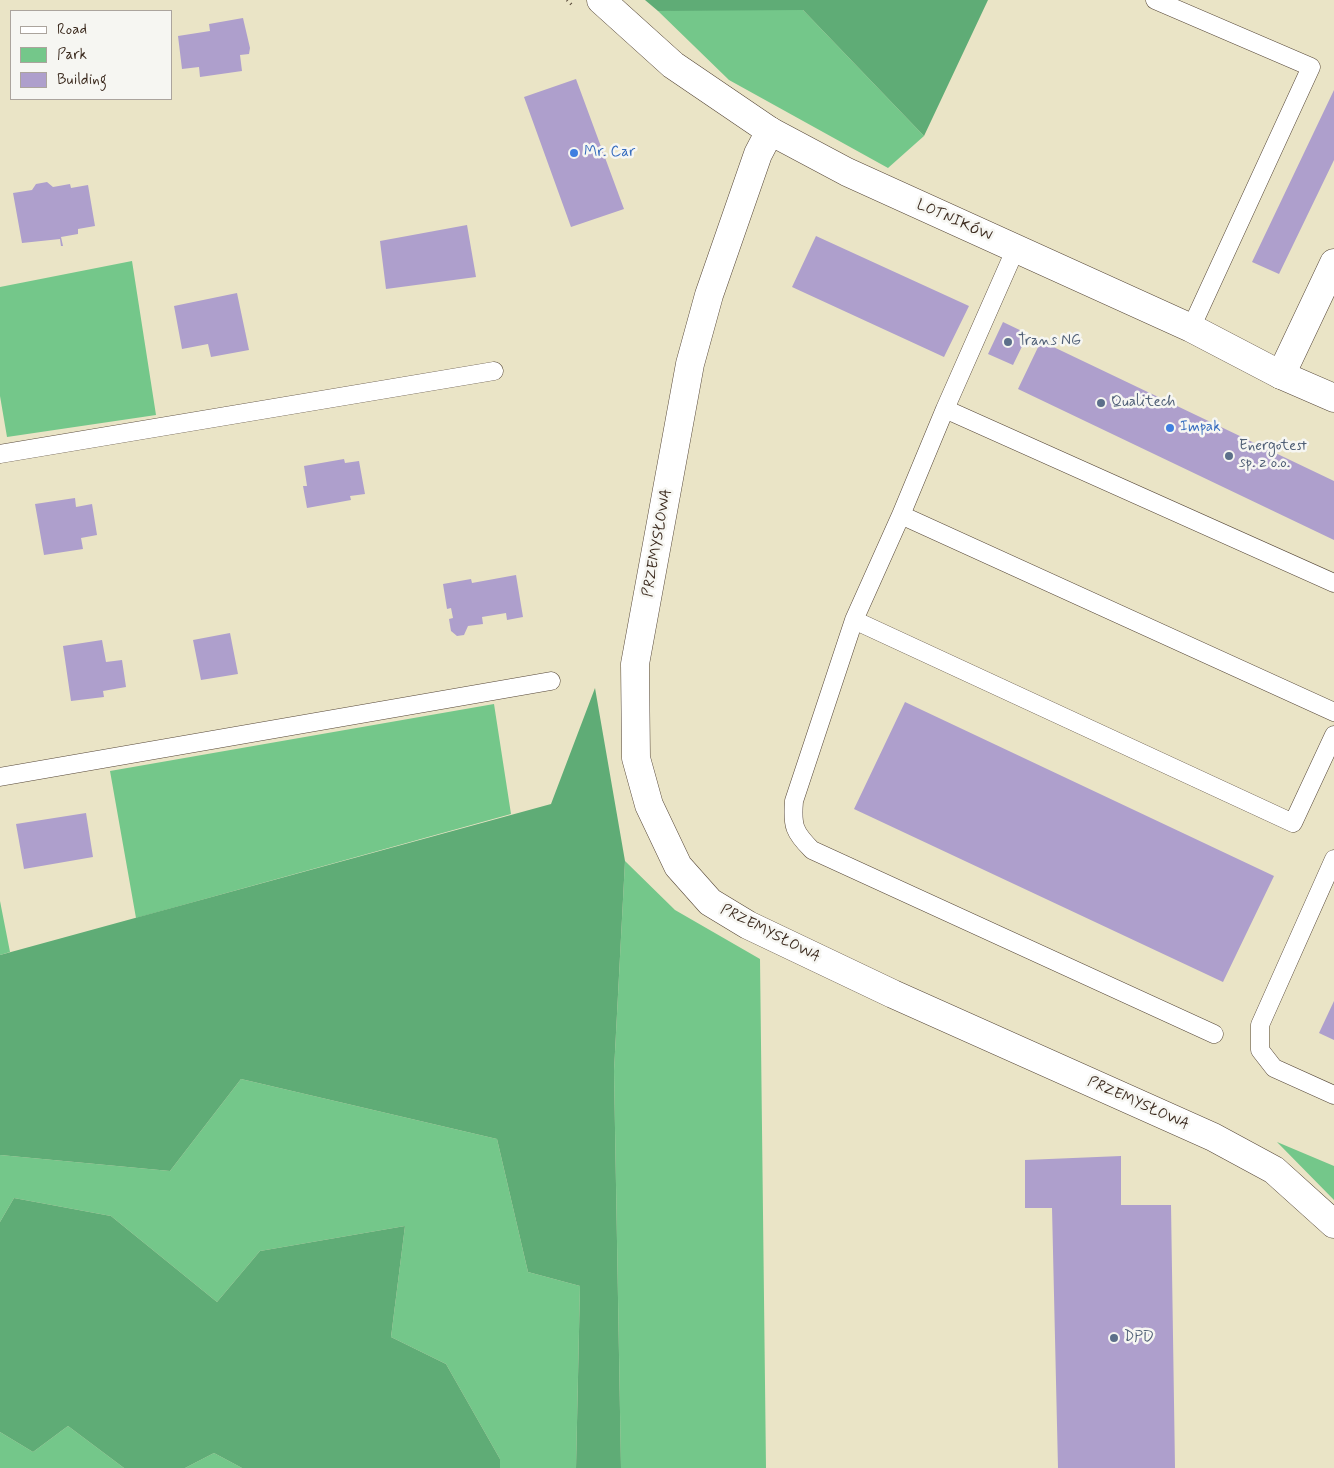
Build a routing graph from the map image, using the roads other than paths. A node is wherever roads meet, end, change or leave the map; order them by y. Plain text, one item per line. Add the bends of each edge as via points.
1 (601, 0) edge
2 (1154, 0) edge
3 (770, 131) junction
4 (1016, 248) junction
5 (1334, 263) edge
6 (1191, 328) junction
7 (494, 371) dead end
8 (1281, 375) junction
9 (1334, 398) edge
10 (945, 409) junction
11 (0, 454) edge
12 (901, 515) junction
13 (1334, 583) edge
14 (854, 620) junction
15 (551, 681) dead end
16 (1334, 712) edge
17 (1334, 735) edge
18 (0, 777) edge
19 (1334, 859) edge
20 (1214, 1034) dead end
21 (1334, 1095) edge
22 (1334, 1224) edge

1 - 3 street, LOTNIKÓW via 673,65
2 - 6 lane via 1311,67
3 - 4 street, LOTNIKÓW via 847,172
3 - 22 street, PRZEMYSŁOWA via 758,154 709,295 690,364 635,664 636,758 649,805 678,866 710,902 748,925 893,994 1213,1137 1274,1170
4 - 6 street, LOTNIKÓW
4 - 10 lane
5 - 8 street
6 - 8 street, LOTNIKÓW
7 - 11 lane
8 - 9 street, LOTNIKÓW
10 - 12 lane
10 - 13 lane
12 - 14 lane
12 - 16 lane
14 - 17 lane via 1292,823
14 - 20 lane via 794,801 792,820 797,836 812,850
15 - 18 lane
19 - 21 lane via 1260,1025 1260,1050 1274,1068

